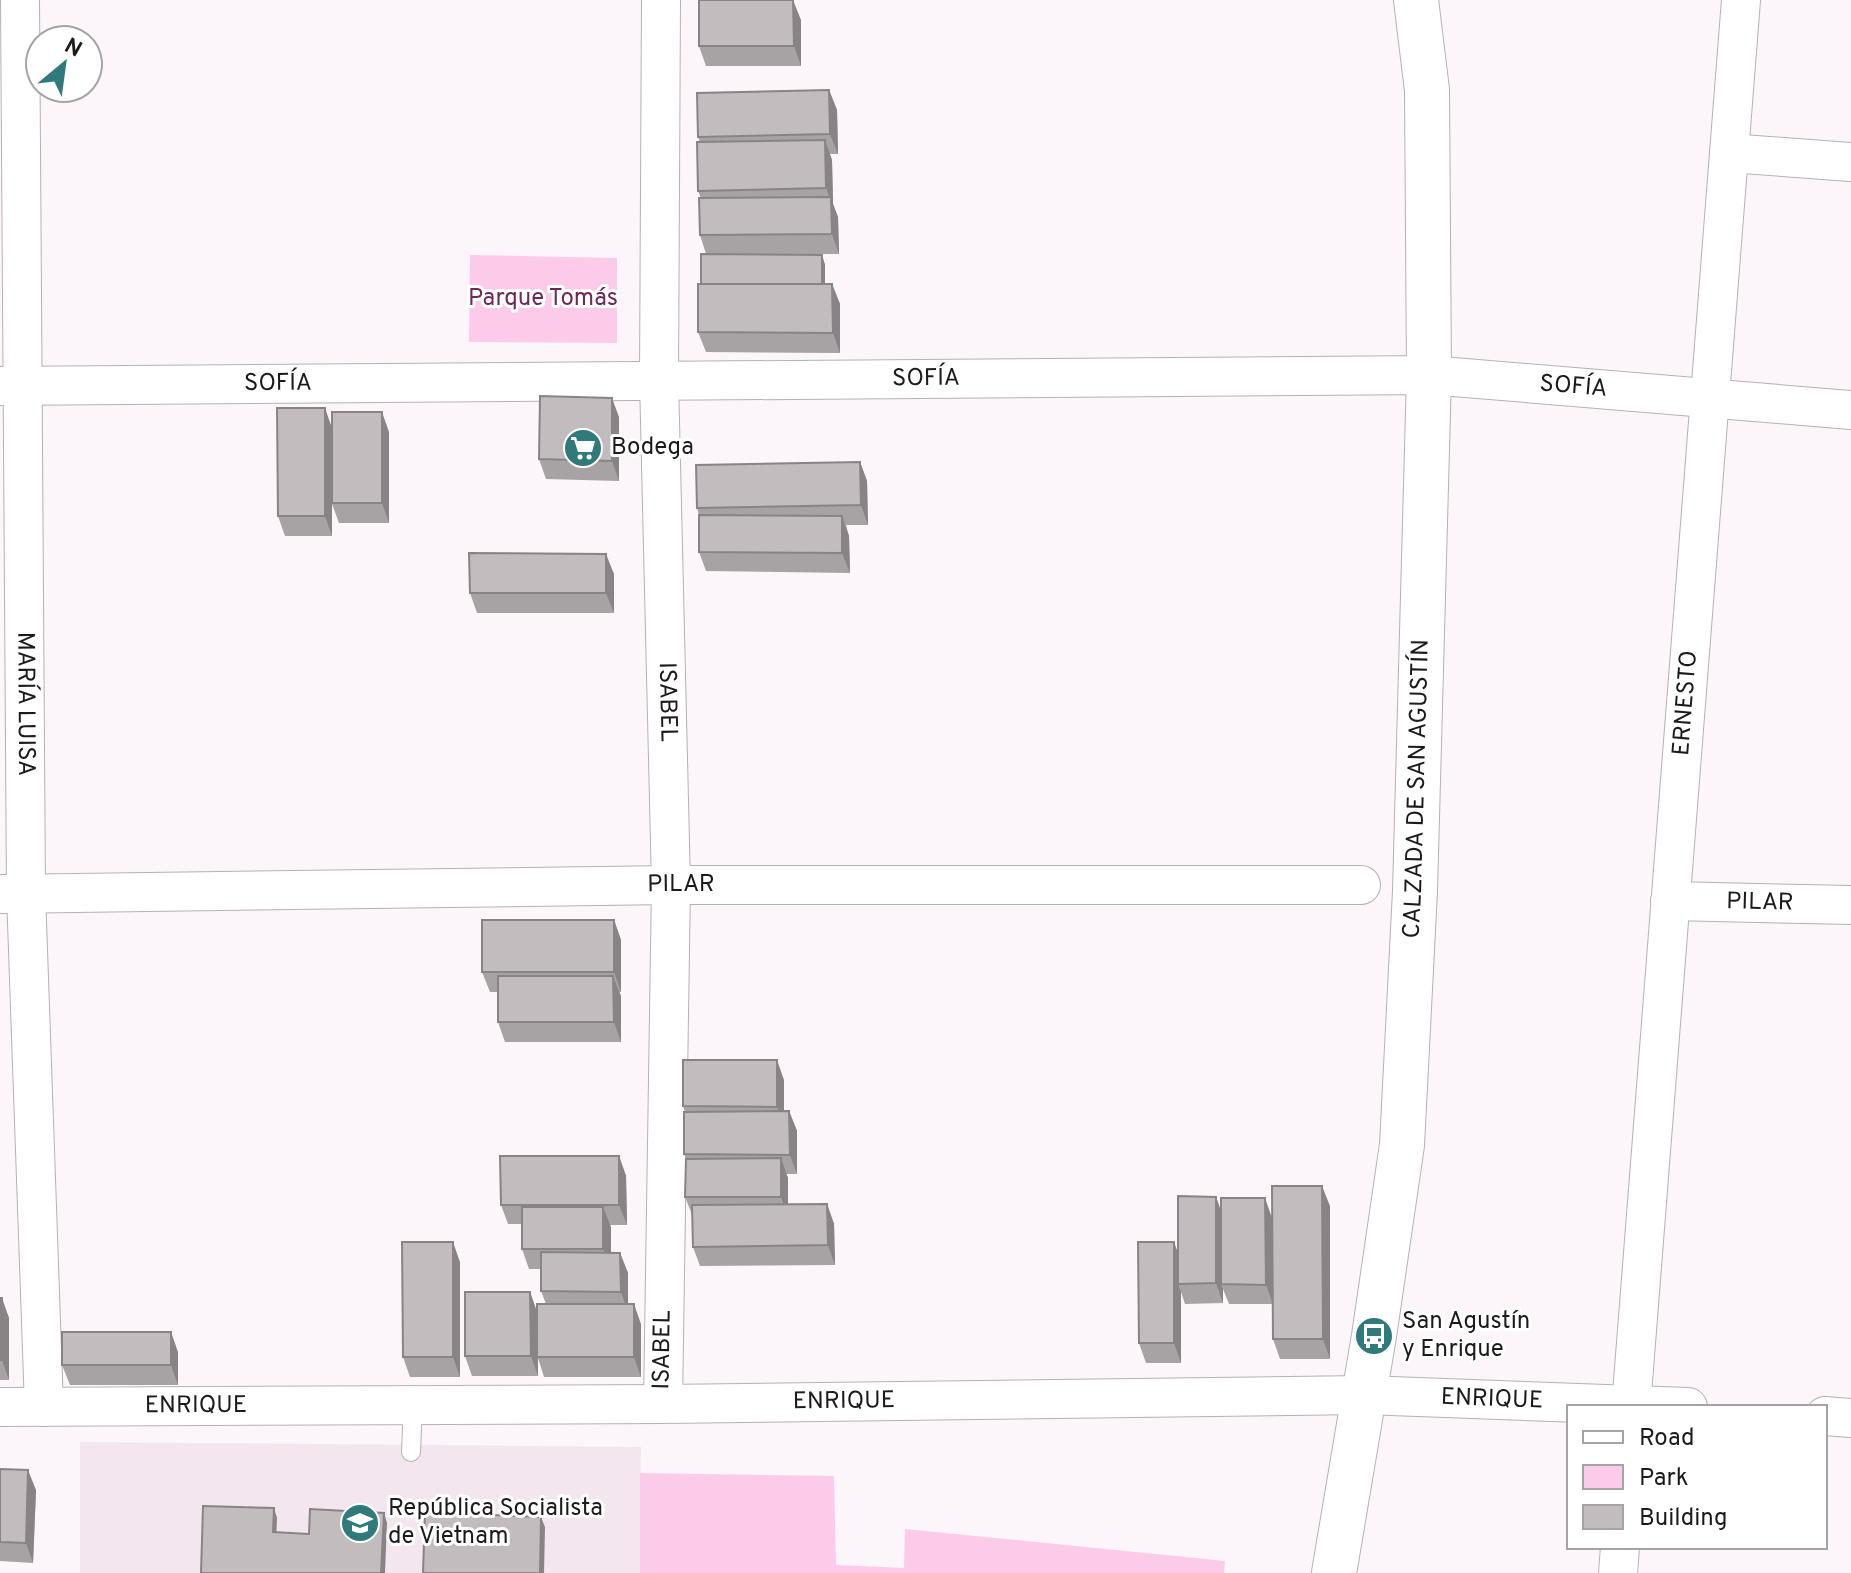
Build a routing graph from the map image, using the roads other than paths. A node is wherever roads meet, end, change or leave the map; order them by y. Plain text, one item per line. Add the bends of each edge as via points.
1 (20, 0) edge
2 (661, 0) edge
3 (1416, 0) edge
4 (1741, 0) edge
5 (1729, 153) junction
6 (1851, 162) edge
7 (1429, 375) junction
8 (659, 379) junction
9 (11, 386) edge
10 (1710, 398) junction
11 (1851, 410) edge
12 (671, 885) junction
13 (1361, 885) dead end
14 (13, 894) edge
15 (1670, 901) junction
16 (1851, 905) edge
17 (1364, 1395) junction
18 (413, 1404) junction
19 (663, 1404) junction
20 (1631, 1405) edge
21 (0, 1407) edge
22 (44, 1407) junction
23 (1827, 1416) edge
24 (1851, 1418) edge
25 (411, 1452) dead end
26 (1620, 1549) edge
27 (1334, 1573) edge
28 (1618, 1573) edge

1 - 9 street, MARÍA LUISA
2 - 8 street, ISABEL
3 - 7 main road, CALZADA DE SAN AGUSTÍN via 1427,90
4 - 5 street, ERNESTO
5 - 6 street
5 - 10 street, ERNESTO
7 - 8 street, SOFÍA
7 - 10 street, SOFÍA
7 - 17 main road, CALZADA DE SAN AGUSTÍN via 1418,891 1402,1145
8 - 9 street, SOFÍA
8 - 12 street, ISABEL
9 - 14 street, MARÍA LUISA
10 - 11 street, SOFÍA
10 - 15 street, ERNESTO
12 - 13 street, PILAR
12 - 14 street, PILAR
12 - 19 street, ISABEL
14 - 22 street, MARÍA LUISA
15 - 16 street, PILAR
15 - 20 street, ERNESTO
17 - 19 street, ENRIQUE
17 - 20 street, ENRIQUE
17 - 27 main road, CALZADA DE SAN AGUSTÍN
18 - 19 street, ENRIQUE
18 - 22 street, ENRIQUE
18 - 25 lane
21 - 22 street, ENRIQUE
23 - 24 street
26 - 28 street

